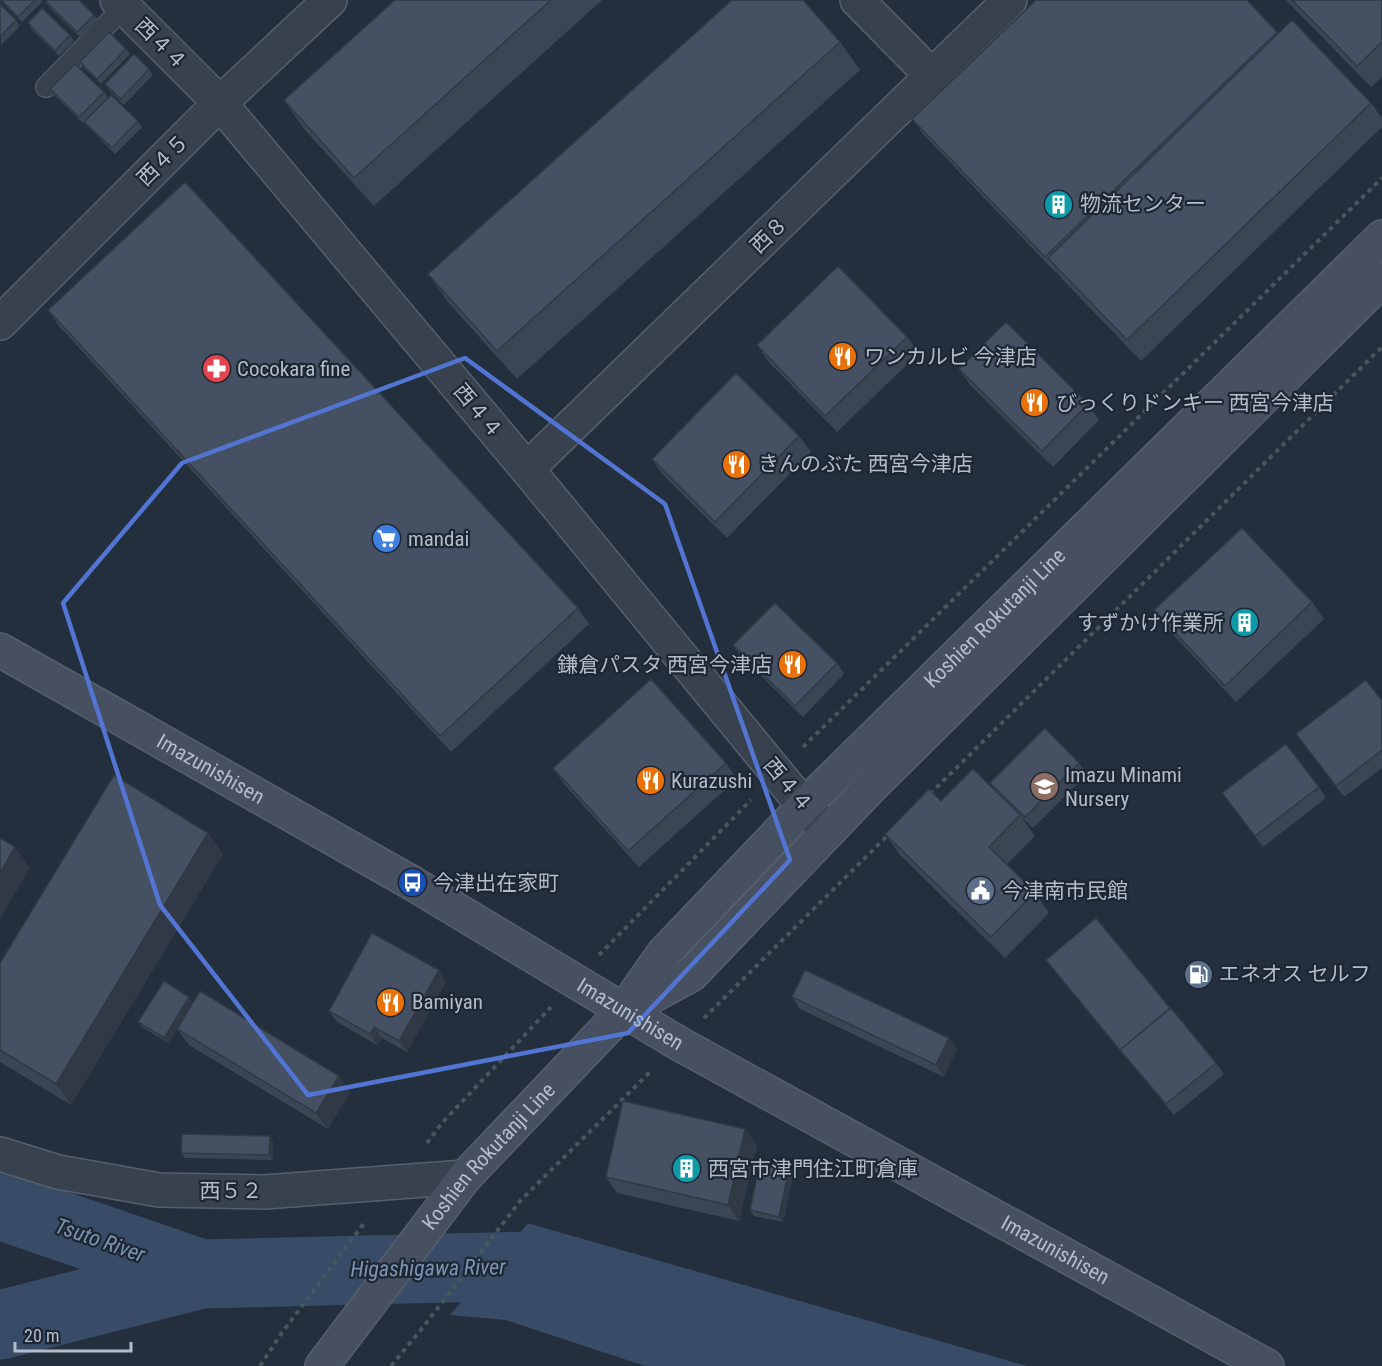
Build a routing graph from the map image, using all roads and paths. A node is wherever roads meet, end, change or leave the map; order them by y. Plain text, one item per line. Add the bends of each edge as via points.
1 (330, 0) edge
2 (857, 0) edge
3 (1010, 0) edge
4 (121, 3) edge
5 (933, 77) junction
6 (46, 87) dead end
7 (220, 103) junction
8 (1382, 178) edge
9 (1382, 237) edge
10 (1382, 280) edge
11 (0, 323) edge
12 (1382, 347) edge
13 (527, 469) junction
14 (0, 650) edge
15 (777, 773) junction
16 (924, 800) edge
17 (804, 806) junction
18 (828, 832) junction
19 (890, 833) edge
20 (574, 982) junction
21 (623, 1011) junction
22 (678, 1043) junction
23 (0, 1154) edge
24 (458, 1186) junction
25 (393, 1187) junction
26 (260, 1366) edge
27 (322, 1366) edge
28 (391, 1366) edge
29 (1267, 1366) edge

1 - 7 street, 西４５
2 - 5 street
3 - 5 street, 西８
4 - 6 lane
4 - 7 street, 西４４
5 - 13 street, 西８
7 - 11 street, 西４５
7 - 13 street, 西４４
8 - 15 path
9 - 17 main road, Koshien Rokutanji Line
10 - 18 main road, Koshien Rokutanji Line
12 - 16 path
13 - 15 street, 西４４
14 - 20 main road, Imazunishisen via 412,883
15 - 17 street, 西４４
15 - 20 path
17 - 18 street, 西４４
17 - 21 main road, Koshien Rokutanji Line via 663,954
18 - 21 main road, Koshien Rokutanji Line via 691,975
19 - 22 path
20 - 21 main road, Imazunishisen
20 - 25 path via 442,1124
21 - 22 main road, Imazunishisen
21 - 24 main road, Koshien Rokutanji Line
22 - 28 path via 521,1200
22 - 29 main road, Imazunishisen
23 - 25 street, 西５２ via 58,1172 159,1190 264,1192
24 - 25 street, 西５２
24 - 27 main road, Koshien Rokutanji Line
25 - 26 path

